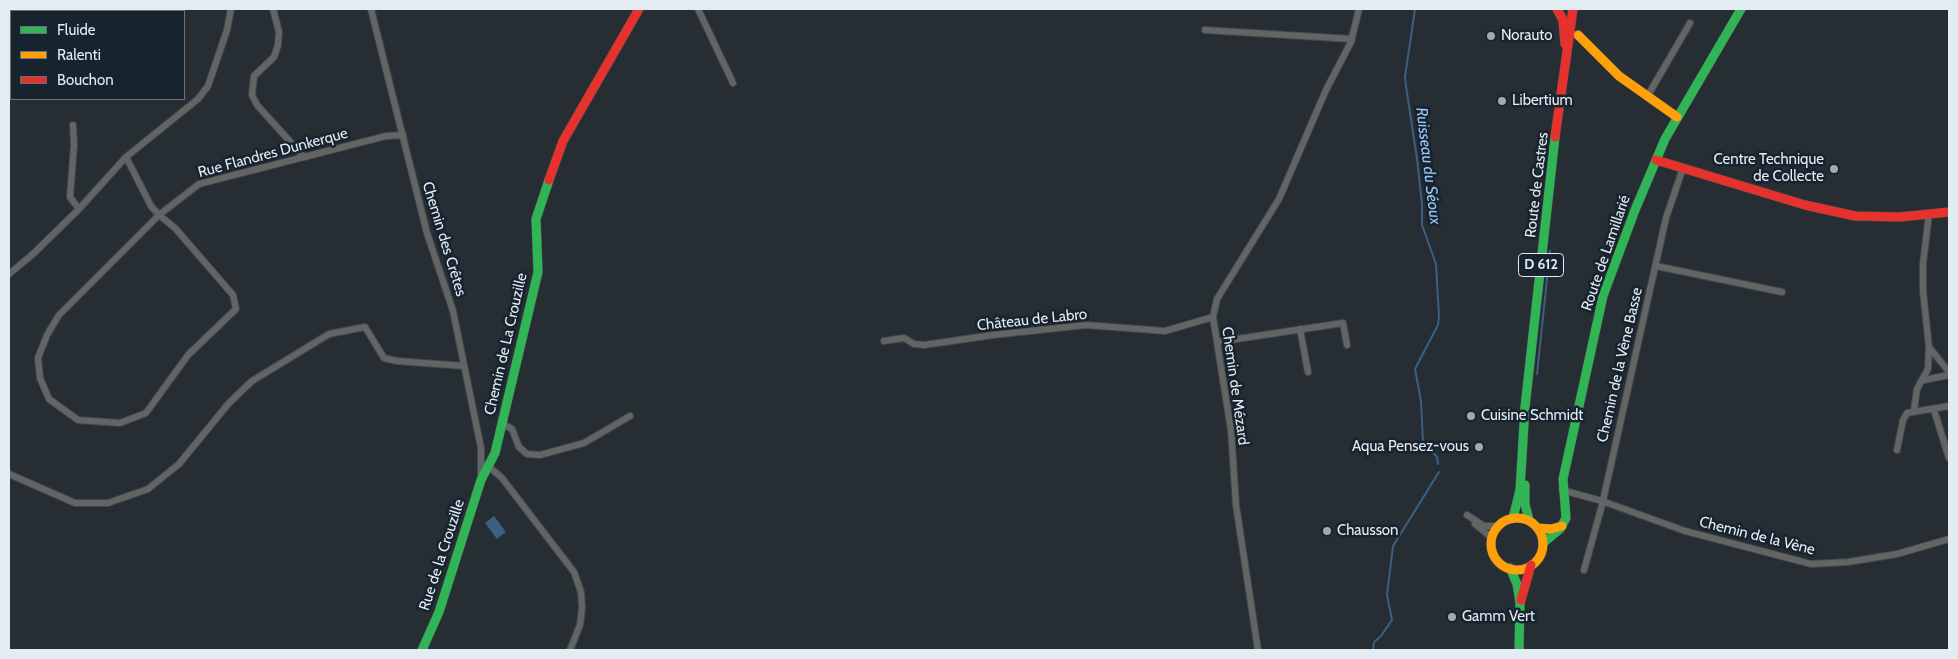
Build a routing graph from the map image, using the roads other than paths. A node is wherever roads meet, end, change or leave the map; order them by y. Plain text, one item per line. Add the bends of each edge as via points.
1 (231, 9) edge
2 (273, 9) edge
3 (371, 9) edge
4 (639, 9) edge
5 (698, 9) edge
6 (1359, 9) edge
7 (1557, 9) edge
8 (1568, 9) edge
9 (1741, 9) edge
10 (1572, 14) edge
11 (1690, 23) dead end
12 (1206, 30) dead end
13 (1578, 35) dead end
14 (1352, 39) junction
15 (1566, 67) junction
16 (733, 83) dead end
17 (1647, 97) junction
18 (1677, 117) junction
19 (73, 125) dead end
20 (403, 135) junction
21 (126, 157) junction
22 (304, 157) junction
23 (1656, 160) junction
24 (1683, 168) junction
25 (78, 209) junction
26 (1949, 212) edge
27 (1928, 214) junction
28 (158, 215) junction
29 (1656, 266) junction
30 (9, 274) edge
31 (1782, 292) dead end
32 (1213, 317) junction
33 (1300, 329) junction
34 (884, 341) dead end
35 (1217, 342) junction
36 (1347, 345) dead end
37 (1929, 347) junction
38 (464, 366) junction
39 (1308, 372) dead end
40 (1949, 373) edge
41 (1530, 374) junction
42 (1924, 380) junction
43 (1949, 406) edge
44 (1914, 410) junction
45 (1934, 410) junction
46 (630, 416) dead end
47 (502, 423) junction
48 (1898, 450) dead end
49 (1949, 458) edge
50 (488, 467) junction
51 (9, 474) edge
52 (481, 480) junction
53 (1562, 490) junction
54 (1602, 501) junction
55 (1513, 518) junction
56 (1529, 520) junction
57 (1499, 526) junction
58 (1562, 526) junction
59 (1538, 528) junction
60 (1492, 538) junction
61 (1949, 540) edge
62 (1543, 543) junction
63 (1531, 566) junction
64 (1510, 568) junction
65 (1584, 570) dead end
66 (1520, 603) junction
67 (422, 650) edge
68 (570, 650) edge
69 (1258, 650) edge
70 (1519, 650) edge

1 - 21 street via 208,86 198,99
2 - 22 street via 279,32 278,45 274,58 254,76 252,95 257,105
3 - 20 street, Chemin des Crêtes
4 - 47 main road, Chemin de La Crouzille via 563,141 536,219 538,272
5 - 16 street
6 - 14 street, Chemin de Mézard
7 - 15 main road via 1565,29
8 - 10 main road
9 - 18 main road, Route de Lamillarié
10 - 15 main road, Route de Castres / D 612
11 - 17 street
12 - 14 street
13 - 17 main road via 1607,66
14 - 32 street, Chemin de Mézard via 1279,199 1217,299
15 - 41 main road, Route de Castres / D 612 via 1560,94
17 - 18 main road
18 - 23 main road, Route de Lamillarié
19 - 25 street via 70,197
20 - 22 street, Rue Flandres Dunkerque via 386,136
20 - 38 street, Chemin des Crêtes via 427,233 453,311
21 - 25 street
21 - 28 street, Rue Flandres Dunkerque
22 - 28 street, Rue Flandres Dunkerque via 199,184
23 - 24 main road
23 - 53 main road, Route de Lamillarié via 1603,296
24 - 27 main road via 1805,206 1855,216 1900,218
24 - 29 street, Chemin de la Vène Basse via 1666,218
25 - 30 street
26 - 27 main road
27 - 37 street via 1923,291
28 - 28 street, Rue Flandres Dunkerque via 59,316 38,358 40,378 48,399 78,420 120,423 146,413 188,355 236,309 233,295 227,287 175,228
29 - 31 street
29 - 54 street, Chemin de la Vène Basse
32 - 34 street, Château de Labro via 1165,331 1086,325 924,345 904,338
32 - 35 street, Chemin de Mézard
33 - 35 street
33 - 36 street via 1343,323
33 - 39 street
35 - 69 street, Chemin de Mézard via 1231,430 1236,505
37 - 40 street
37 - 42 street
38 - 51 street via 384,358 365,327 337,331 252,381 229,403 179,464 148,489 108,503 75,503
38 - 52 street, Chemin des Crêtes via 481,448
40 - 42 street
41 - 55 main road, Route de Castres / D 612 via 1520,490
41 - 56 main road, Route de Castres / D 612 via 1525,490
42 - 44 street via 1917,389
43 - 45 street
44 - 45 street
44 - 48 street via 1903,420
45 - 49 street
46 - 47 street via 584,443 540,455 527,454 512,429
47 - 50 main road, Chemin de La Crouzille
50 - 52 main road, Rue de la Crouzille
50 - 68 street via 502,478 574,572 582,608 580,625
52 - 67 main road, Rue de la Crouzille via 439,612
53 - 54 street, Chemin de la Vène
53 - 58 main road, Route de Lamillarié via 1567,514
54 - 61 street, Chemin de la Vène via 1685,532 1811,564 1897,554
54 - 65 street, Chemin de la Vène Basse
55 - 56 main road
55 - 57 main road
56 - 59 main road
57 - 60 main road
57 - 60 street via 1484,526 1467,515
58 - 59 main road
58 - 62 main road
59 - 62 main road
60 - 64 main road via 1493,553
62 - 63 main road via 1540,557
63 - 64 main road
63 - 66 main road
64 - 66 main road
66 - 70 main road

